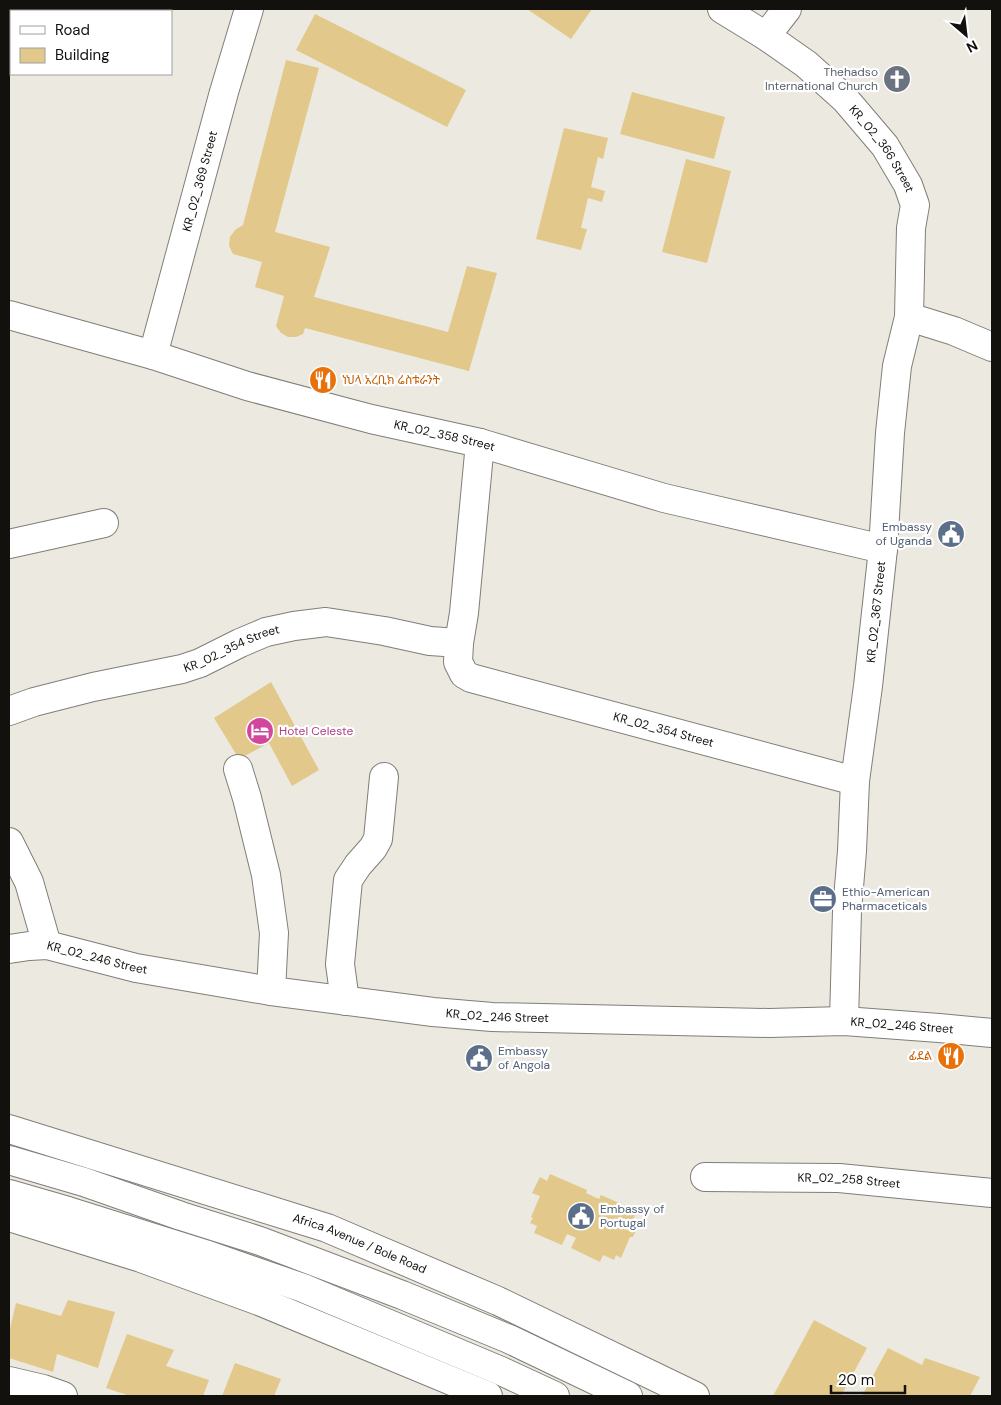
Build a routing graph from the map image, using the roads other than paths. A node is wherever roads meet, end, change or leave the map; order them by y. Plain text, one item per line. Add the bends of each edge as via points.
1 (249, 9) edge
2 (722, 9) edge
3 (788, 9) edge
4 (766, 36) junction
5 (915, 205) joint
6 (9, 315) edge
7 (909, 317) junction
8 (992, 347) edge
9 (153, 355) junction
10 (480, 443) junction
11 (104, 523) dead end
12 (9, 544) edge
13 (883, 550) junction
14 (459, 642) junction
15 (9, 711) edge
16 (238, 768) dead end
17 (384, 777) dead end
18 (855, 781) junction
19 (9, 842) edge
20 (47, 946) junction
21 (9, 949) edge
22 (271, 991) junction
23 (345, 1000) junction
24 (844, 1021) junction
25 (992, 1033) edge
26 (9, 1129) edge
27 (9, 1160) edge
28 (705, 1177) dead end
29 (992, 1193) edge
30 (9, 1194) edge
31 (9, 1217) edge
32 (9, 1381) edge
33 (63, 1396) edge
34 (485, 1396) edge
35 (555, 1396) edge
36 (628, 1396) edge
37 (695, 1396) edge

1 - 9 street, KR_02_369 Street
2 - 4 street, KR_02_366 Street
3 - 4 street
4 - 5 street, KR_02_366 Street via 806,64 845,99 885,146 908,185
5 - 7 street, KR_02_367 Street via 911,228
6 - 9 street, KR_02_358 Street
7 - 8 street
7 - 13 street, KR_02_367 Street via 897,366
9 - 10 street, KR_02_358 Street via 247,386 370,419
10 - 13 street, KR_02_358 Street via 664,498
10 - 14 street
11 - 12 street
13 - 18 street, KR_02_367 Street
14 - 15 street, KR_02_354 Street via 430,641 326,622 294,626 266,632 191,666 93,686
14 - 18 street, KR_02_354 Street via 458,662 464,674 471,678
16 - 22 street via 266,875 274,933
17 - 23 street via 378,838 348,880 340,964
18 - 24 street, KR_02_367 Street
19 - 20 street via 29,882
20 - 21 street, KR_02_246 Street
20 - 22 street, KR_02_246 Street via 136,968
22 - 23 street, KR_02_246 Street
23 - 24 street, KR_02_246 Street via 492,1017 769,1024
24 - 25 street, KR_02_246 Street
26 - 37 street, Africa Avenue / Bole Road via 327,1228 498,1301
27 - 36 street via 260,1241 402,1295 509,1339
28 - 29 street, KR_02_258 Street via 840,1178
30 - 35 street via 205,1254 303,1288
31 - 34 street via 141,1258 259,1301
32 - 33 street

